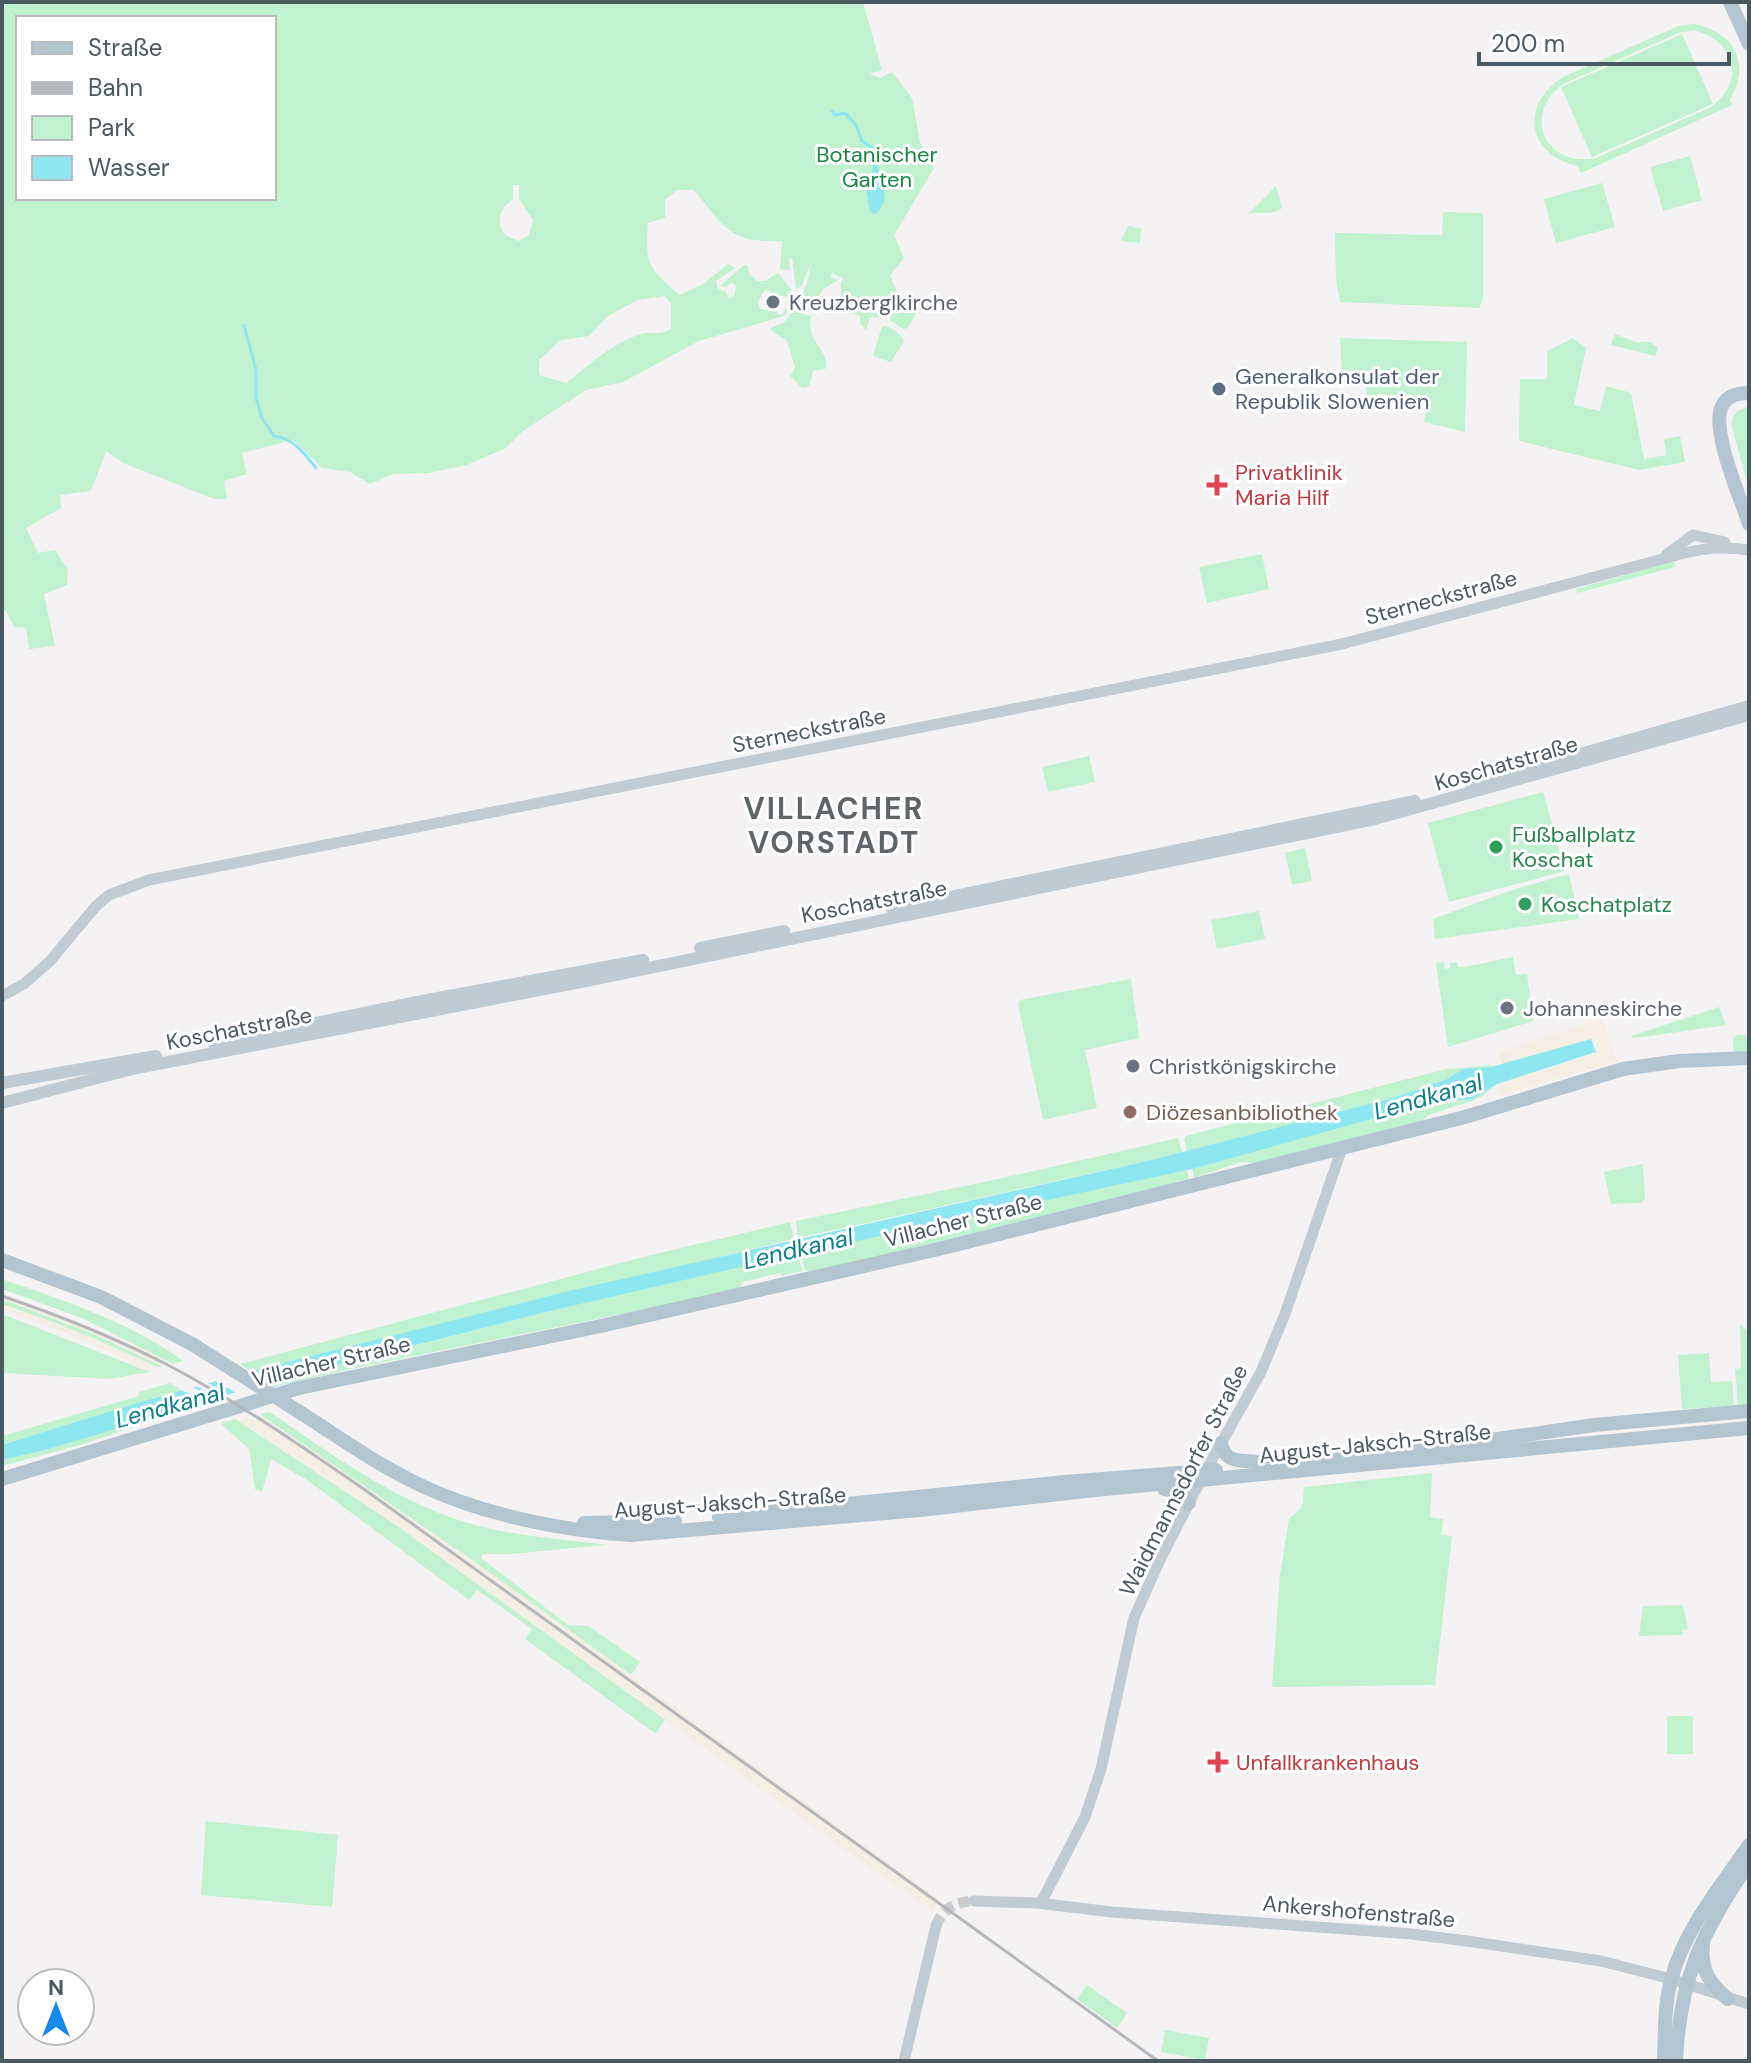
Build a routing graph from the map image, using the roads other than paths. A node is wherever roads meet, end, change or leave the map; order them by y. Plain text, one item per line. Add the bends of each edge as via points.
1 (1730, 2) edge
2 (1749, 44) edge
3 (1749, 393) edge
4 (1749, 524) edge
5 (1749, 549) edge
6 (1659, 560) junction
7 (1749, 706) edge
8 (1749, 715) edge
9 (1345, 821) junction
10 (2, 996) edge
11 (1749, 1058) edge
12 (54, 1073) junction
13 (2, 1083) edge
14 (61, 1087) junction
15 (2, 1103) edge
16 (1342, 1148) junction
17 (2, 1260) edge
18 (1749, 1411) edge
19 (1749, 1428) edge
20 (1221, 1443) junction
21 (1271, 1465) junction
22 (1202, 1476) junction
23 (2, 1479) edge
24 (1152, 1485) junction
25 (1189, 1503) junction
26 (541, 1521) junction
27 (1749, 1845) edge
28 (1749, 1863) edge
29 (974, 1901) tunnel mouth
30 (1041, 1903) junction
31 (936, 1926) tunnel mouth
32 (1704, 1936) junction
33 (1678, 1981) junction
34 (1728, 1999) junction
35 (1749, 2004) edge
36 (904, 2061) edge
37 (1664, 2061) edge
38 (1676, 2061) edge

1 - 2 main road
3 - 4 main road via 1728,397 1719,424
5 - 6 street, Sterneckstraße via 1714,546
5 - 6 street, Sterneckstraße via 1693,535
6 - 10 street, Sterneckstraße via 1342,644 149,880 109,895 50,961
7 - 9 main road, Koschatstraße
8 - 9 main road, Koschatstraße via 1416,809
9 - 12 main road, Koschatstraße
9 - 14 main road, Koschatstraße
11 - 16 main road, Villacher Straße via 1623,1069
12 - 13 main road, Koschatstraße
12 - 14 main road
14 - 15 main road, Koschatstraße
16 - 20 street, Waidmannsdorfer Straße via 1279,1330
16 - 23 main road, Villacher Straße via 768,1289 312,1385
17 - 26 main road, bridge via 101,1297 192,1344 416,1483 487,1511
18 - 21 main road, August-Jaksch-Straße
19 - 22 main road, August-Jaksch-Straße
20 - 21 main road via 1233,1460
20 - 22 street, Waidmannsdorfer Straße
21 - 22 main road, August-Jaksch-Straße
22 - 24 main road, August-Jaksch-Straße
22 - 25 street, Waidmannsdorfer Straße
22 - 26 main road, August-Jaksch-Straße via 1065,1482 666,1522
24 - 25 main road via 1180,1492
24 - 26 main road, August-Jaksch-Straße via 631,1535
25 - 30 street, Waidmannsdorfer Straße via 1134,1618 1101,1769 1085,1817
27 - 33 main road via 1689,1934
28 - 32 main road
29 - 30 street
30 - 33 street, Ankershofenstraße via 1459,1940 1601,1961
31 - 36 street
32 - 33 main road
32 - 34 main road via 1704,1970 1711,1985
33 - 34 street, Ankershofenstraße
33 - 37 main road via 1666,2001
33 - 38 main road
34 - 35 street, Ankershofenstraße

